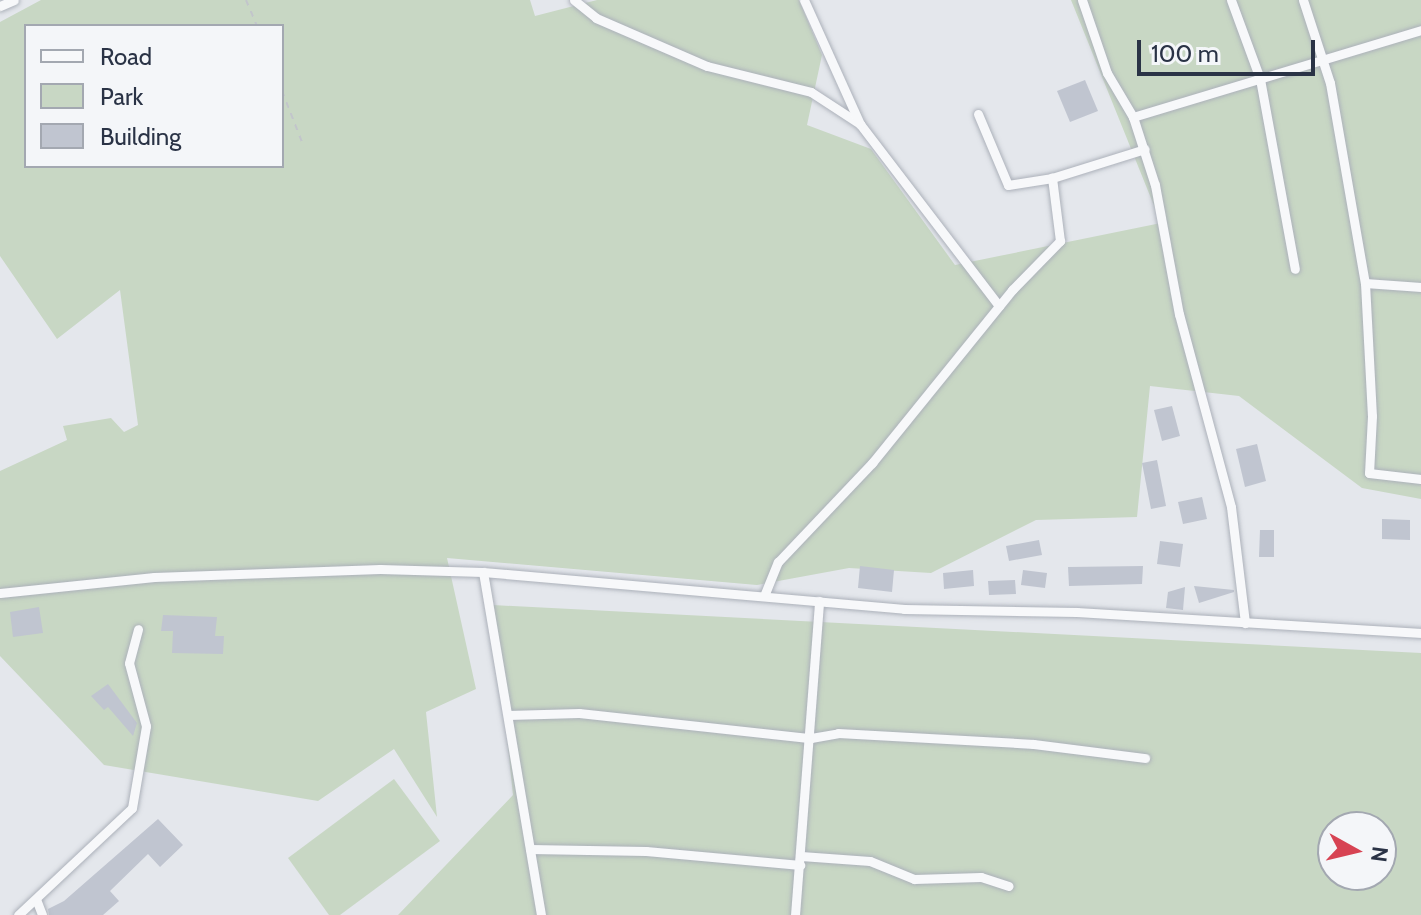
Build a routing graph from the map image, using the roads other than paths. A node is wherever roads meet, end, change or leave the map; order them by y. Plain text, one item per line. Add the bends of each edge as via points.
1 (14, 0) edge
2 (574, 0) edge
3 (804, 0) edge
4 (1082, 0) edge
5 (1231, 0) edge
6 (1303, 0) edge
7 (0, 6) edge
8 (1421, 30) edge
9 (1322, 61) junction
10 (1260, 79) junction
11 (978, 114) dead end
12 (1133, 117) junction
13 (860, 124) junction
14 (1145, 149) junction
15 (1052, 178) junction
16 (1295, 269) dead end
17 (1365, 283) junction
18 (1421, 287) edge
19 (999, 306) junction
20 (1421, 479) edge
21 (483, 572) junction
22 (0, 593) edge
23 (764, 596) junction
24 (819, 601) junction
25 (1245, 623) junction
26 (138, 629) dead end
27 (1421, 633) edge
28 (508, 715) junction
29 (811, 738) junction
30 (1145, 758) dead end
31 (530, 849) junction
32 (801, 860) junction
33 (1009, 886) dead end
34 (36, 899) junction
35 (18, 915) edge
36 (42, 915) edge
37 (541, 915) edge
38 (795, 915) edge

1 - 7 street
2 - 13 street via 596,18 707,66 811,92
3 - 13 street
4 - 12 street via 1107,73
5 - 10 street
6 - 9 street
8 - 9 street
9 - 10 street
9 - 17 street via 1354,202
10 - 12 street
10 - 16 street
11 - 15 street via 1008,185
12 - 14 street
13 - 19 street
14 - 15 street
14 - 25 street via 1179,314 1231,507
15 - 19 street via 1060,241
17 - 18 street
17 - 20 street via 1372,416 1369,473
19 - 23 street via 908,422 778,562
21 - 22 street via 380,569 154,577
21 - 23 street
21 - 28 street
23 - 24 street
24 - 25 street
24 - 29 street
25 - 27 street
26 - 34 street via 129,663 146,726 132,808
28 - 29 street via 622,716
28 - 31 street
29 - 30 street via 838,733 1034,744
29 - 32 street
31 - 32 street
31 - 37 street
32 - 33 street via 870,861 914,879 981,877
32 - 38 street
34 - 35 street
34 - 36 street

